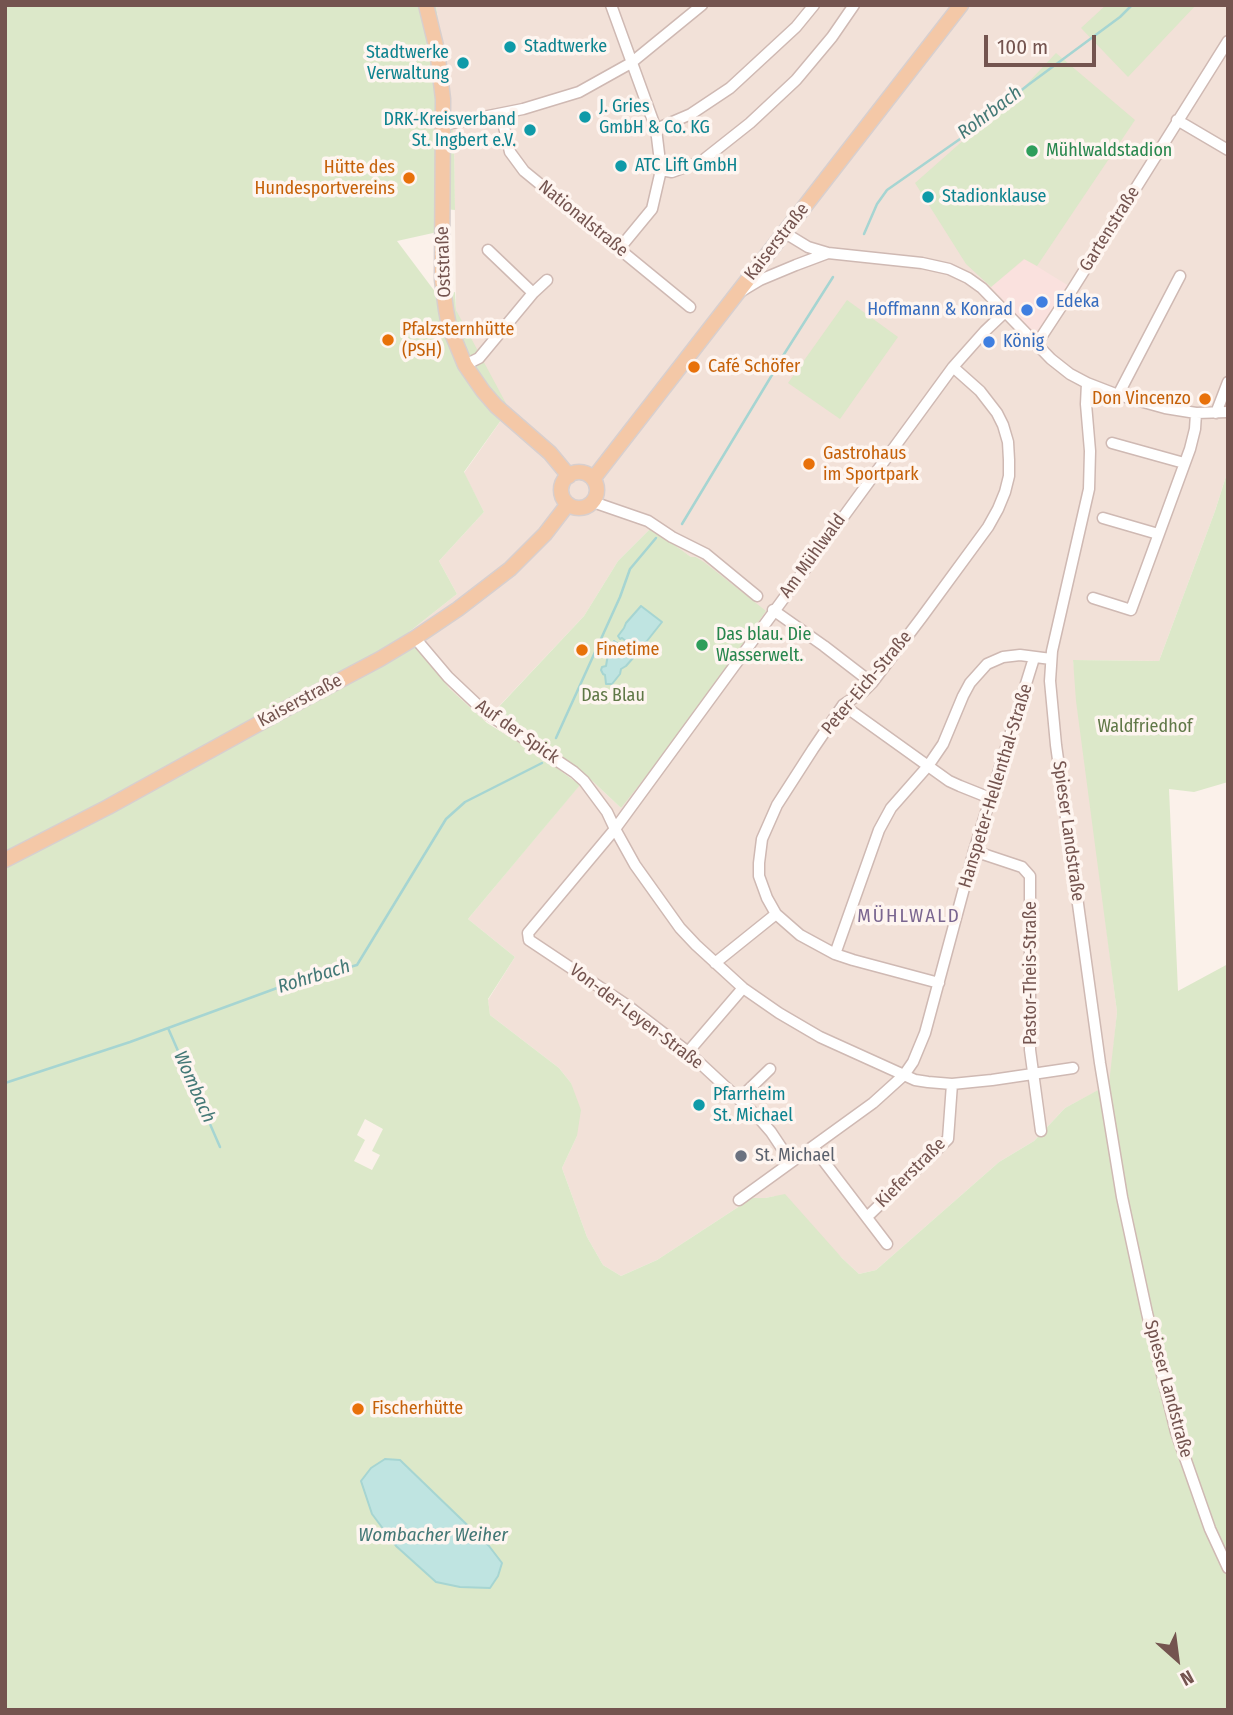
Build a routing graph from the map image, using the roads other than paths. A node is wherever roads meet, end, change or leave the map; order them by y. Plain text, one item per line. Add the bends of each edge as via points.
1 (426, 5) edge
2 (611, 5) edge
3 (702, 5) edge
4 (814, 5) edge
5 (854, 5) edge
6 (961, 5) edge
7 (1228, 41) edge
8 (631, 63) junction
9 (501, 114) junction
10 (1177, 120) junction
11 (443, 125) junction
12 (656, 129) junction
13 (1228, 150) edge
14 (661, 170) junction
15 (785, 233) junction
16 (619, 249) junction
17 (488, 250) dead end
18 (832, 254) junction
19 (1180, 276) dead end
20 (547, 280) dead end
21 (533, 293) junction
22 (735, 295) junction
23 (690, 307) dead end
24 (1005, 312) junction
25 (1036, 345) junction
26 (466, 365) junction
27 (953, 367) junction
28 (1228, 382) edge
29 (1087, 383) junction
30 (1118, 395) junction
31 (1228, 412) edge
32 (1196, 413) junction
33 (1216, 413) junction
34 (1112, 443) dead end
35 (1184, 463) junction
36 (569, 476) junction
37 (593, 479) junction
38 (593, 502) junction
39 (568, 504) junction
40 (1103, 518) dead end
41 (1158, 534) junction
42 (758, 596) dead end
43 (1093, 598) dead end
44 (773, 610) junction
45 (415, 638) junction
46 (1034, 658) junction
47 (1051, 659) junction
48 (872, 683) junction
49 (844, 705) junction
50 (928, 766) junction
51 (990, 798) junction
52 (615, 829) junction
53 (974, 851) junction
54 (5, 860) edge
55 (776, 914) junction
56 (529, 940) joint
57 (835, 954) junction
58 (715, 964) junction
59 (939, 983) junction
60 (743, 988) junction
61 (688, 1052) junction
62 (1073, 1068) dead end
63 (770, 1069) dead end
64 (1032, 1074) junction
65 (904, 1075) junction
66 (952, 1084) junction
67 (739, 1099) junction
68 (1041, 1131) dead end
69 (813, 1147) junction
70 (791, 1162) junction
71 (739, 1200) dead end
72 (867, 1217) junction
73 (887, 1244) dead end
74 (1228, 1568) edge

1 - 11 main road, Oststraße via 442,83
2 - 8 street
3 - 8 street
4 - 12 street via 730,88 691,114
5 - 14 street via 796,80 750,123 702,161 672,172
6 - 15 main road, Kaiserstraße
7 - 10 street, Gartenstraße
8 - 9 street via 579,92
8 - 12 street
9 - 11 street
9 - 16 street, Nationalstraße via 510,152 524,171
10 - 13 street
10 - 25 street, Gartenstraße
11 - 26 main road, Oststraße via 442,281 449,326
12 - 14 street
14 - 16 street via 652,209
15 - 18 street
15 - 22 main road, Kaiserstraße
16 - 23 street, Nationalstraße
17 - 21 street
18 - 22 street via 772,275
18 - 24 street via 949,269 972,280
19 - 30 street
20 - 21 street
21 - 26 street via 479,358
22 - 37 main road, Kaiserstraße
24 - 25 street
24 - 27 street, Am Mühlwald
25 - 29 street
26 - 36 main road, Oststraße via 496,406
27 - 44 street, Am Mühlwald
27 - 48 street, Peter-Eich-Straße via 985,396 1003,425 1009,460 1005,492 988,527
28 - 33 street
29 - 30 street
29 - 47 street, Spieser Landstraße via 1089,489
30 - 32 street
31 - 33 street
32 - 33 street
32 - 35 street
34 - 35 street
35 - 41 street
36 - 37 main road via 580,472
36 - 39 main road via 561,490
37 - 38 main road via 597,492
38 - 39 main road via 578,508
38 - 42 street via 648,521 706,554
39 - 45 main road, Kaiserstraße via 510,569
40 - 41 street
41 - 43 street via 1131,610
44 - 48 street
44 - 52 street, Am Mühlwald
45 - 52 street, Auf der Spick via 485,712 584,781
45 - 54 main road, Kaiserstraße
46 - 47 street
46 - 50 street via 1003,657 979,671
46 - 51 street, Hanspeter-Hellenthal-Straße
47 - 74 street, Spieser Landstraße via 1058,759 1122,1197 1176,1432
48 - 49 street, Peter-Eich-Straße
49 - 50 street
49 - 55 street, Peter-Eich-Straße via 777,805 762,839 760,876
50 - 51 street
50 - 57 street via 891,808 879,830
51 - 53 street, Hanspeter-Hellenthal-Straße
52 - 56 street, Am Mühlwald via 528,933
52 - 58 street, Auf der Spick via 665,908
53 - 59 street, Hanspeter-Hellenthal-Straße
53 - 64 street, Pastor-Theis-Straße via 1022,867 1030,876
55 - 57 street, Peter-Eich-Straße via 800,935
55 - 58 street
56 - 61 street, Von-der-Leyen-Straße
57 - 59 street, Peter-Eich-Straße
58 - 60 street, Auf der Spick
59 - 65 street, Hanspeter-Hellenthal-Straße via 919,1050
60 - 61 street
60 - 65 street, Auf der Spick via 799,1026
61 - 67 street, Von-der-Leyen-Straße
62 - 64 street, Auf der Spick
63 - 67 street
64 - 66 street, Auf der Spick
64 - 68 street, Pastor-Theis-Straße
65 - 66 street, Auf der Spick
65 - 69 street, Hanspeter-Hellenthal-Straße
66 - 72 street, Kieferstraße via 948,1139
67 - 70 street, Von-der-Leyen-Straße via 771,1132
69 - 70 street, Hanspeter-Hellenthal-Straße
69 - 72 street
70 - 71 street, Hanspeter-Hellenthal-Straße
72 - 73 street

